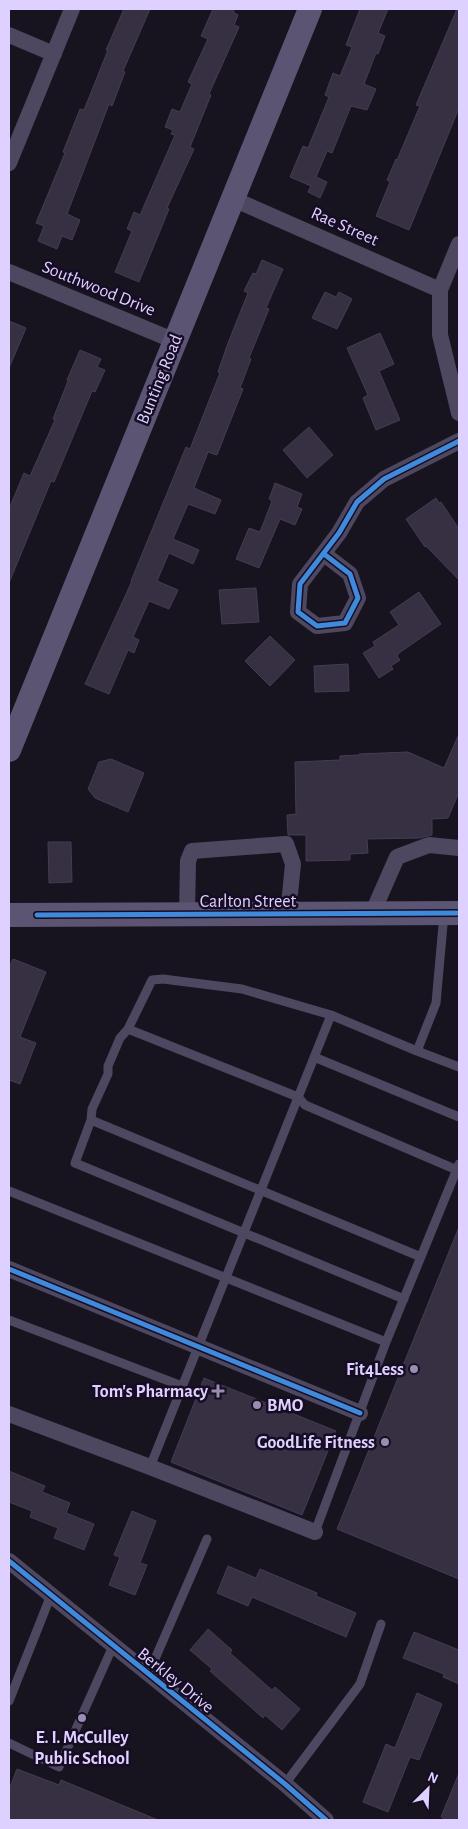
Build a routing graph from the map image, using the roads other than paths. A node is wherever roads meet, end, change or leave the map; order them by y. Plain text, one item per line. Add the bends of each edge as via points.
1 (72, 9) edge
2 (310, 9) edge
3 (9, 35) edge
4 (54, 54) junction
5 (9, 163) edge
6 (233, 198) junction
7 (459, 244) edge
8 (9, 272) edge
9 (440, 290) junction
10 (175, 341) junction
11 (459, 412) edge
12 (459, 441) edge
13 (324, 554) junction
14 (9, 750) edge
15 (459, 848) edge
16 (9, 903) edge
17 (288, 914) junction
18 (372, 914) junction
19 (452, 914) edge
20 (9, 915) edge
21 (37, 915) junction
22 (187, 915) junction
23 (331, 1015) junction
24 (128, 1029) junction
25 (417, 1050) junction
26 (314, 1057) junction
27 (459, 1067) edge
28 (298, 1097) junction
29 (459, 1117) edge
30 (91, 1120) junction
31 (458, 1167) edge
32 (260, 1190) junction
33 (9, 1191) edge
34 (244, 1233) junction
35 (421, 1257) junction
36 (9, 1269) edge
37 (226, 1278) junction
38 (404, 1299) junction
39 (9, 1320) edge
40 (386, 1342) junction
41 (198, 1345) junction
42 (182, 1386) junction
43 (360, 1413) junction
44 (9, 1414) edge
45 (150, 1467) junction
46 (315, 1532) joint
47 (207, 1539) dead end
48 (9, 1561) edge
49 (51, 1595) junction
50 (381, 1624) dead end
51 (113, 1646) junction
52 (148, 1675) junction
53 (9, 1701) edge
54 (9, 1742) edge
55 (285, 1784) junction
56 (326, 1820) edge

1 - 4 street
2 - 6 main road, Bunting Road
3 - 4 street
4 - 5 street
6 - 9 street, Rae Street
6 - 10 main road, Bunting Road
7 - 9 street
8 - 10 street, Southwood Drive
9 - 11 street via 440,335
10 - 14 main road, Bunting Road
12 - 13 street via 384,479 357,502
13 - 13 street via 300,584 298,612 317,626 345,623 358,598 350,574
15 - 18 street via 429,845 397,857
16 - 21 main road
17 - 18 main road, Carlton Street
17 - 22 main road, Carlton Street
17 - 22 street via 294,864 286,844 192,851 188,861
18 - 19 main road, Carlton Street
19 - 25 lane via 436,1003
20 - 21 main road, Carlton Street
21 - 22 main road, Carlton Street
23 - 24 lane via 242,989 152,980
23 - 25 lane
23 - 26 lane
24 - 28 lane
24 - 30 lane via 120,1038 108,1066
25 - 27 lane
26 - 28 lane
26 - 29 lane
28 - 31 lane via 305,1105
28 - 32 lane
30 - 32 lane
30 - 34 lane via 75,1163
31 - 35 lane
32 - 34 lane
32 - 35 lane
33 - 37 lane
34 - 37 lane
34 - 38 lane
35 - 38 lane
36 - 41 street
37 - 40 lane
37 - 41 lane
38 - 40 lane
39 - 42 lane
40 - 43 lane
41 - 42 lane
41 - 43 street
42 - 45 lane
43 - 46 lane
44 - 45 street
45 - 46 street
47 - 52 lane
48 - 49 street, Berkley Drive
49 - 51 street, Berkley Drive
49 - 53 lane
50 - 55 lane via 360,1684
51 - 52 street, Berkley Drive
51 - 54 lane via 59,1767
52 - 55 street, Berkley Drive
55 - 56 street, Berkley Drive

